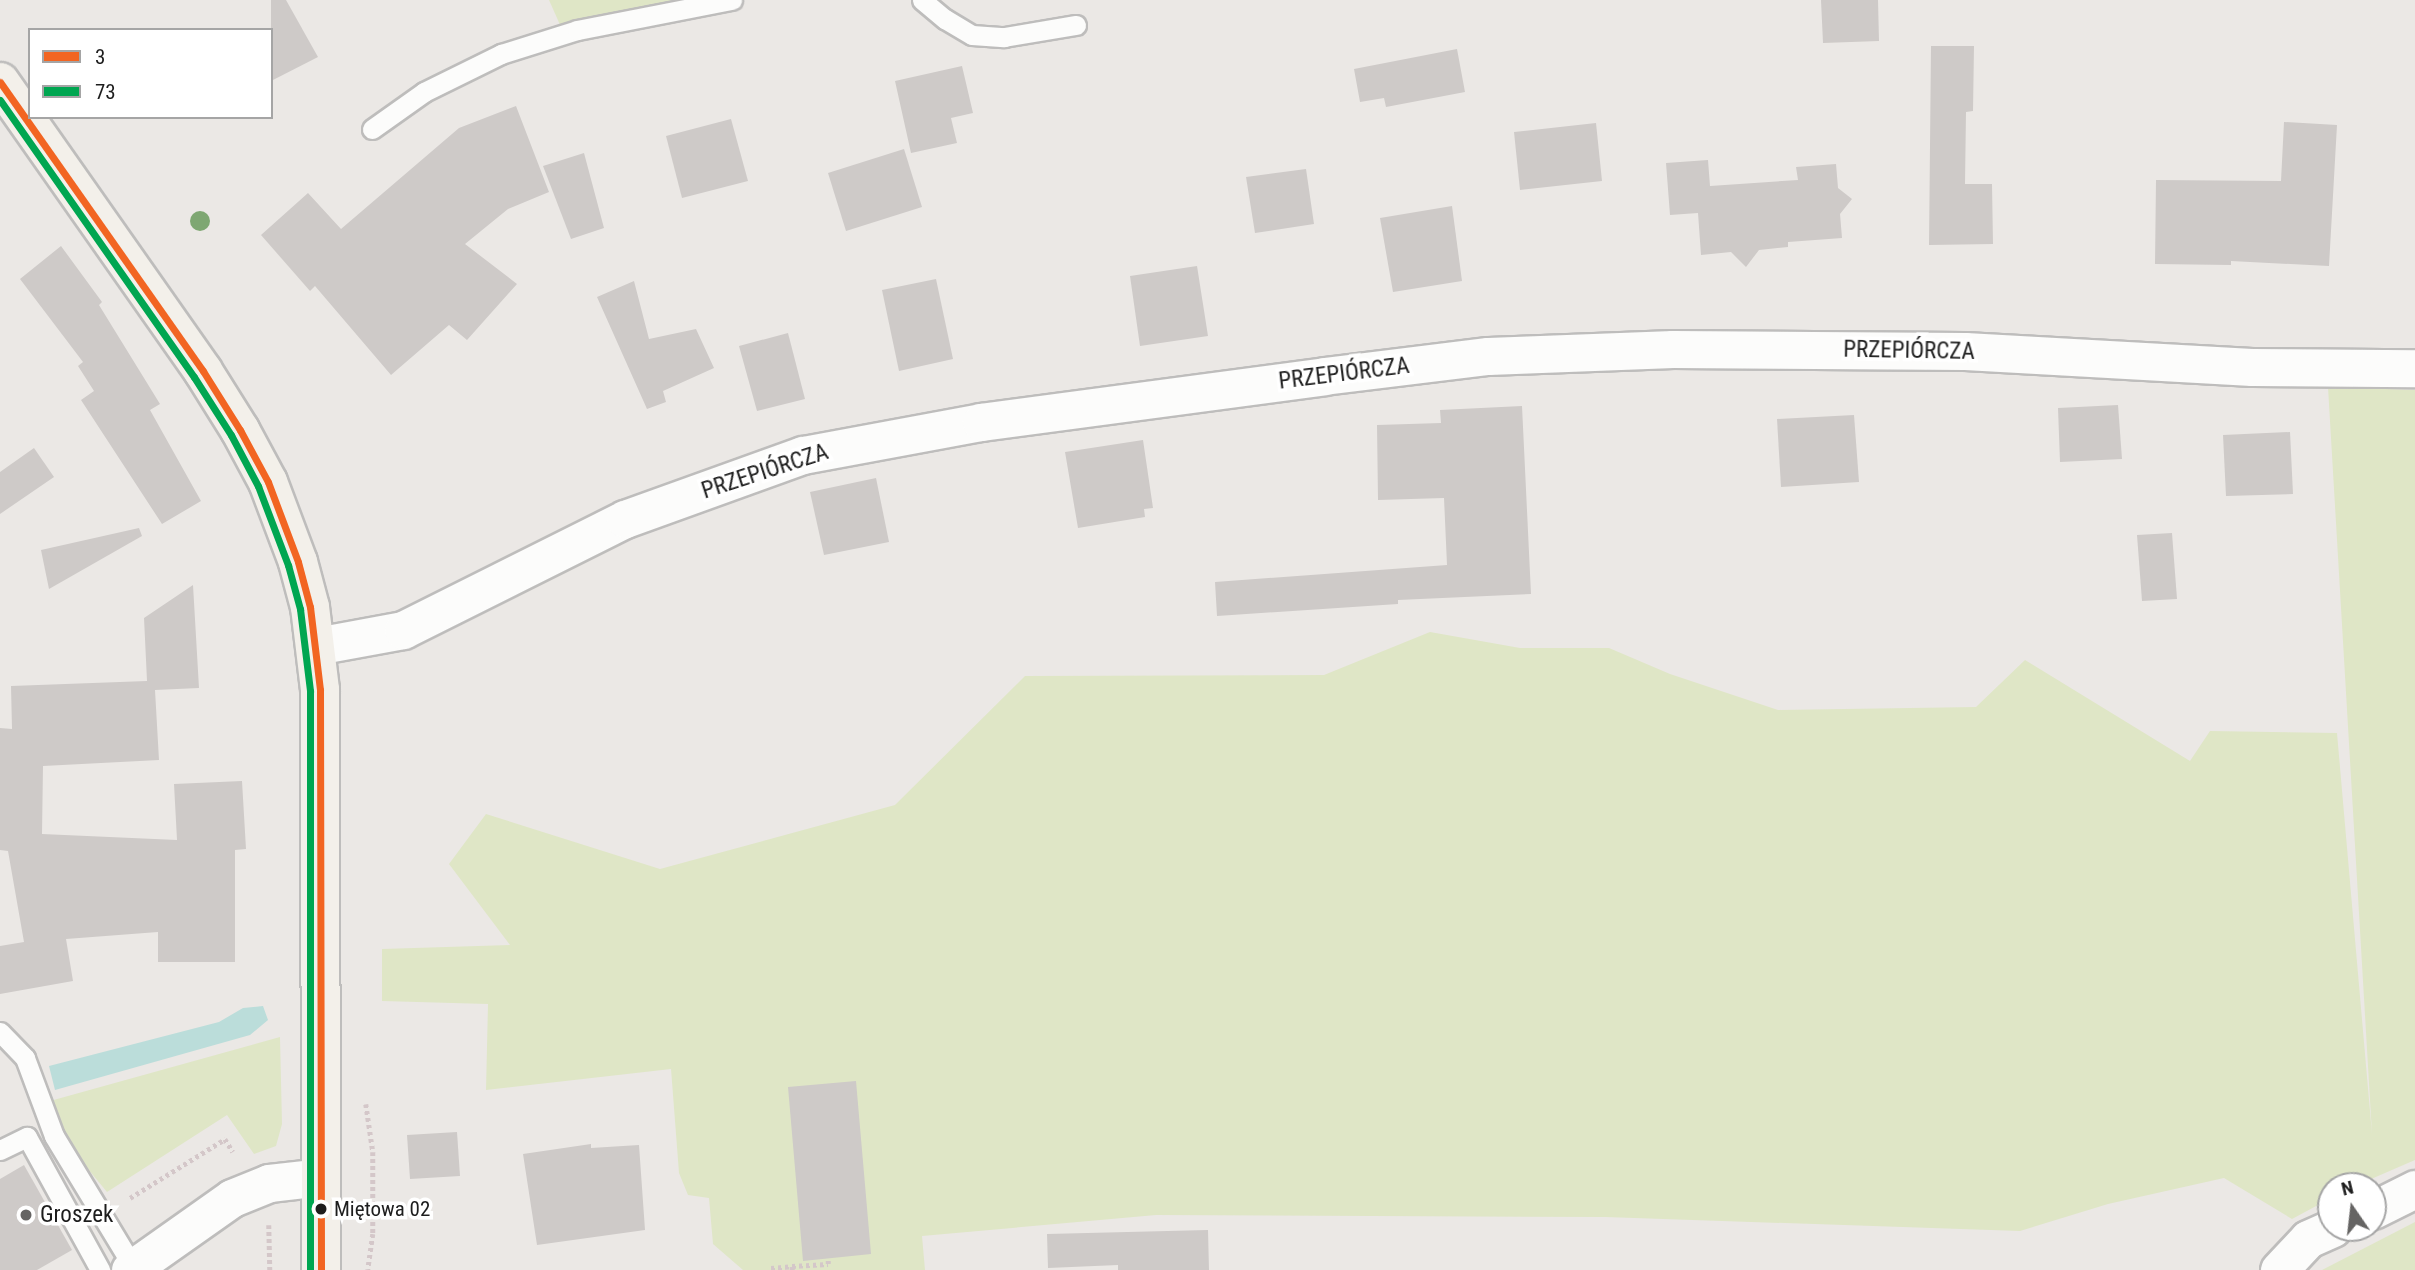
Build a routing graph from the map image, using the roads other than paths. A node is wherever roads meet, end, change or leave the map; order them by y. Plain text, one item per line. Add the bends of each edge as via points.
1 (732, 0) edge
2 (922, 0) edge
3 (1076, 24) dead end
4 (0, 82) edge
5 (372, 129) dead end
6 (2415, 368) edge
7 (316, 646) junction
8 (0, 1032) edge
9 (0, 1150) edge
10 (321, 1177) junction
11 (2415, 1189) edge
12 (2387, 1203) edge
13 (2317, 1235) edge
14 (121, 1269) edge
15 (321, 1270) edge
16 (2278, 1270) edge

1 - 5 lane via 577,30 501,54 424,92
2 - 3 lane via 972,34 1004,37
4 - 7 street via 240,430 284,521
6 - 7 street, PRZEPIÓRCZA via 2252,367 1965,351 1673,349 1488,356 1324,376 981,422 803,455 625,519 404,630
7 - 10 street via 320,690
8 - 14 lane via 25,1058 54,1136 102,1216
9 - 14 lane via 27,1137
10 - 14 street via 269,1183 232,1198
10 - 15 street
11 - 12 street
13 - 16 street

